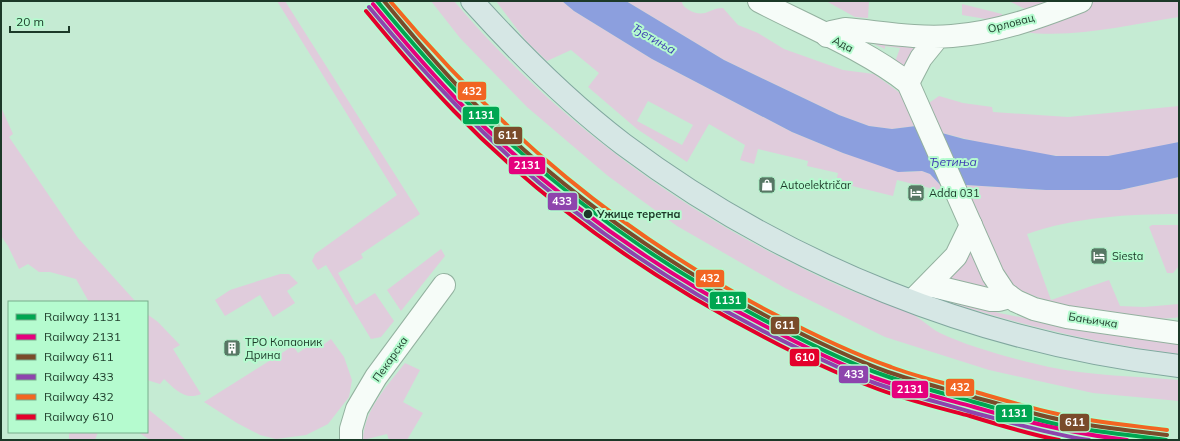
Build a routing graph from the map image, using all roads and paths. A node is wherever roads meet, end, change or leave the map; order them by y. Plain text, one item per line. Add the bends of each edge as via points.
1 (472, 1) edge
2 (759, 1) edge
3 (1081, 1) edge
4 (827, 36) junction
5 (938, 37) junction
6 (912, 91) junction
7 (972, 225) junction
8 (444, 285) dead end
9 (929, 285) junction
10 (1010, 297) junction
11 (912, 301) junction
12 (1179, 333) edge
13 (1179, 366) edge
14 (351, 440) edge

1 - 11 main road via 541,73 622,142 657,168 753,228 820,262
2 - 4 street, Ада
3 - 5 street, Орловац via 1013,24 969,34
4 - 5 street, Орловац via 845,29
4 - 6 street, Ада via 891,69
5 - 6 street via 922,58
6 - 7 street, Бањичка
7 - 9 street via 956,256
7 - 10 street, Бањичка via 998,285
8 - 14 street, Пекарска via 376,377 357,409 351,429
9 - 10 street via 991,300
9 - 11 street
10 - 12 street, Бањичка via 1034,309 1067,317
11 - 13 main road via 981,325 1042,341 1129,359

